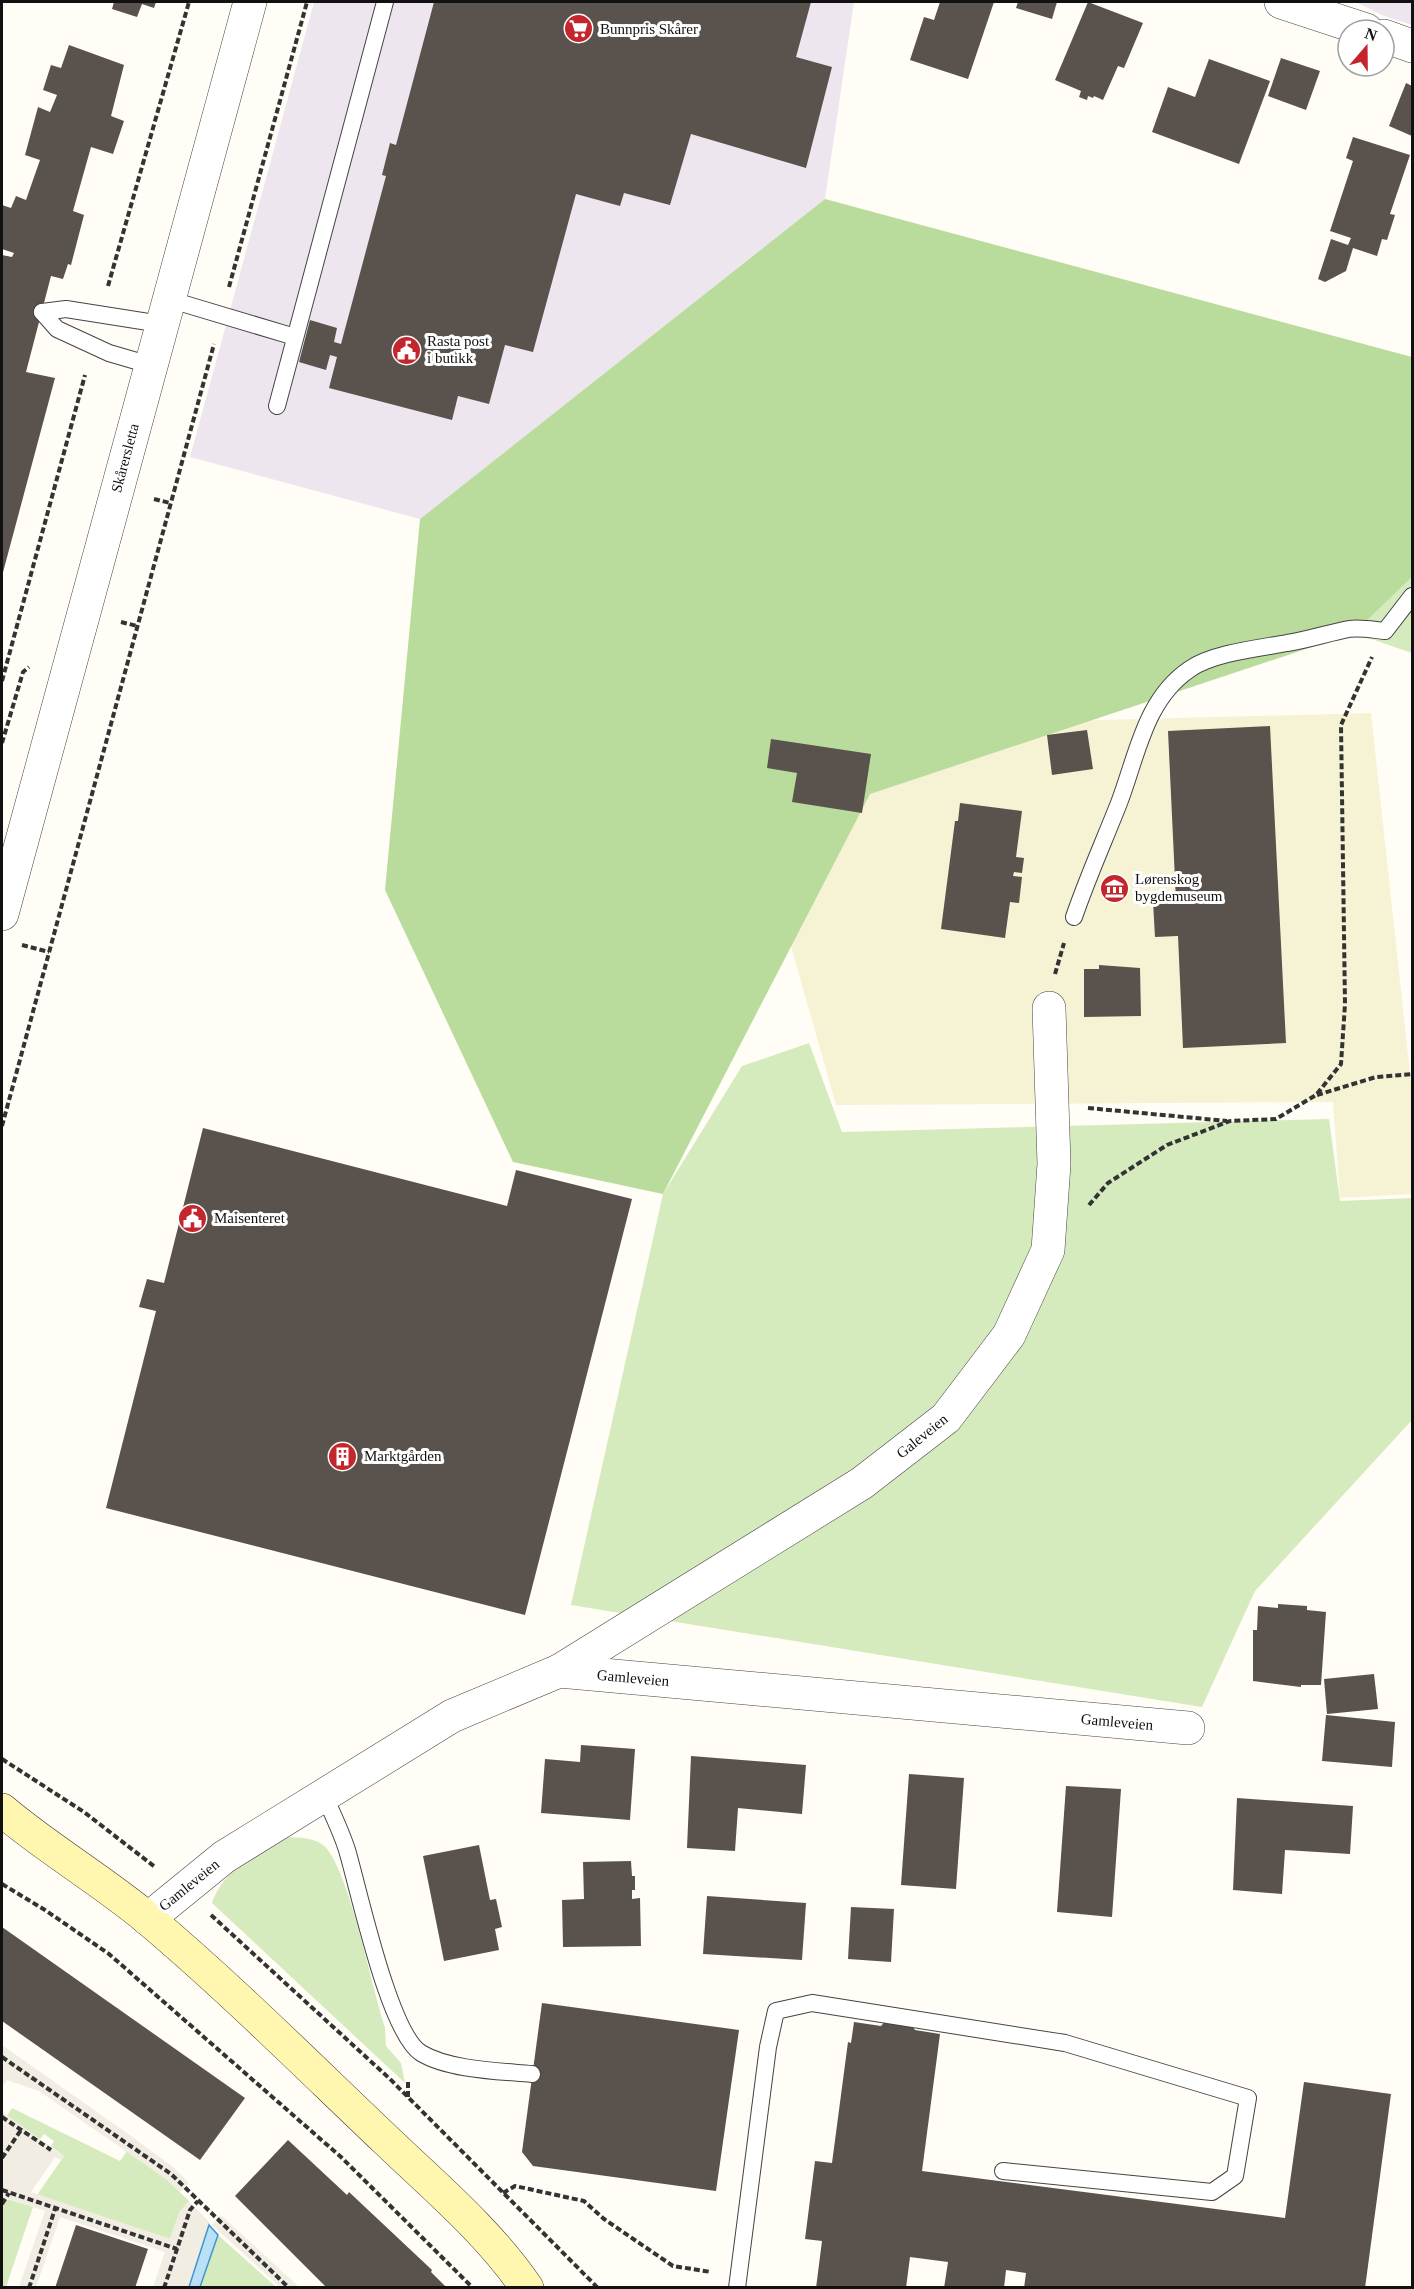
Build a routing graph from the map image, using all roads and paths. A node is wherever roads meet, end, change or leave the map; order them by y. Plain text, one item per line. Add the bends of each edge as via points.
1 (189, 2) edge
2 (250, 2) edge
3 (307, 2) edge
4 (386, 2) edge
5 (1281, 2) edge
6 (1336, 20) edge
7 (1396, 40) edge
8 (1413, 46) edge
9 (107, 291) dead end
10 (165, 312) junction
11 (222, 316) junction
12 (295, 337) junction
13 (150, 365) junction
14 (86, 372) dead end
15 (277, 406) dead end
16 (1413, 596) edge
17 (1385, 631) junction
18 (2, 658) edge
19 (7, 660) junction
20 (2, 681) edge
21 (2, 914) edge
22 (1074, 918) joint
23 (1049, 1008) joint
24 (1413, 1074) edge
25 (1316, 1095) junction
26 (1051, 1106) junction
27 (1230, 1121) junction
28 (2, 1126) edge
29 (1086, 1208) dead end
30 (559, 1671) junction
31 (1188, 1728) dead end
32 (324, 1795) junction
33 (2, 1810) edge
34 (16, 1830) edge
35 (2, 1884) edge
36 (148, 1919) junction
37 (3, 2058) edge
38 (2, 2064) edge
39 (532, 2074) dead end
40 (2, 2117) edge
41 (21, 2130) junction
42 (51, 2150) dead end
43 (2, 2158) edge
44 (1003, 2171) dead end
45 (2, 2190) edge
46 (9, 2193) junction
47 (503, 2193) dead end
48 (198, 2200) junction
49 (2, 2204) edge
50 (55, 2209) junction
51 (177, 2249) junction
52 (737, 2282) edge
53 (29, 2288) edge
54 (164, 2288) edge
55 (289, 2288) edge
56 (473, 2288) edge
57 (526, 2288) edge

1 - 9 path
2 - 10 street, Skårersletta
3 - 11 path
4 - 12 lane
5 - 6 street
7 - 8 street
10 - 11 lane
10 - 13 street, Skårersletta
10 - 13 lane via 42,312 57,329 109,353
11 - 12 lane
11 - 28 path
12 - 15 lane
13 - 21 street, Skårersletta
14 - 19 path
16 - 17 lane
17 - 22 lane via 1350,629 1258,648 1190,668 1160,699 1150,716
17 - 25 path via 1341,724 1345,1004 1341,1064
18 - 19 path
19 - 20 path
22 - 23 path via 1057,962
23 - 26 street, Galeveien
24 - 25 path via 1376,1077
25 - 27 path via 1276,1119
26 - 27 path
26 - 30 street, Galeveien via 1054,1164 1048,1250 1009,1335 946,1419 862,1483
27 - 29 path via 1167,1144 1108,1183
30 - 31 street, Gamleveien
30 - 32 street, Gamleveien via 452,1716
32 - 36 street, Gamleveien via 224,1857
32 - 39 lane via 346,1847 384,1979 408,2039 421,2053 464,2067
33 - 34 main road, Gamleveien
34 - 36 main road, Gamleveien via 95,1877
35 - 56 path via 109,1954 341,2157
36 - 57 main road, Gamleveien via 430,2182 501,2255
37 - 38 path
37 - 48 path via 171,2174
40 - 41 path
41 - 42 path
41 - 43 path
44 - 52 lane via 1212,2192 1234,2176 1248,2098 1065,2043 812,2003 776,2011
45 - 46 path
46 - 49 path
46 - 50 path
47 - 52 path via 515,2186 584,2201 673,2266
48 - 51 path via 190,2210
48 - 55 path
50 - 51 path
50 - 53 path
51 - 54 path

